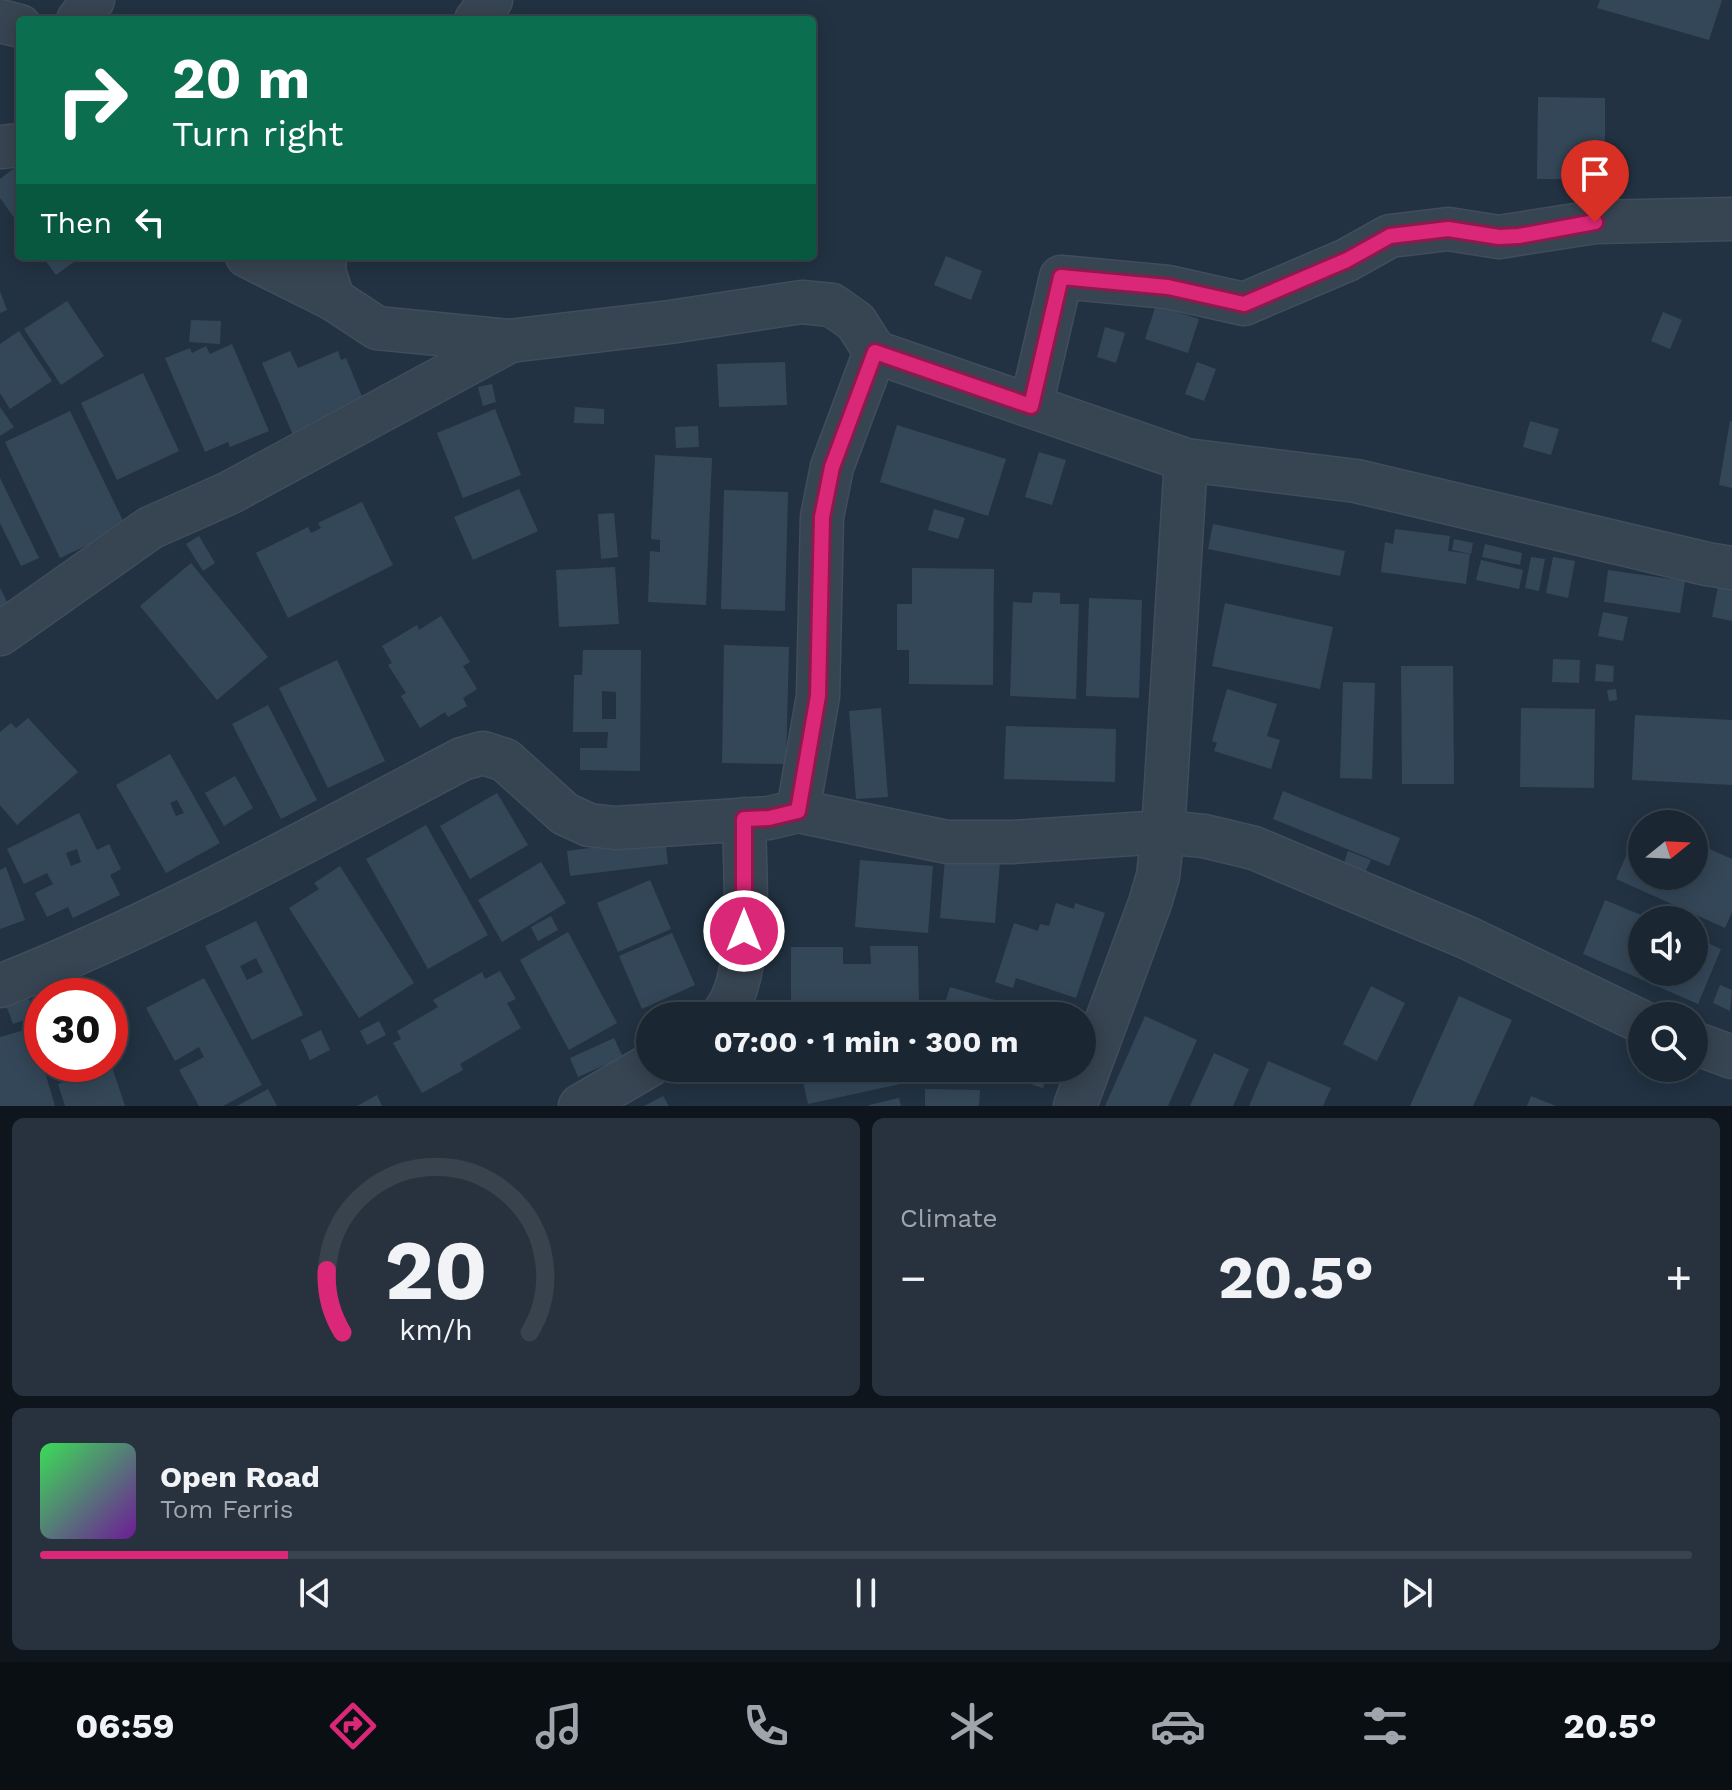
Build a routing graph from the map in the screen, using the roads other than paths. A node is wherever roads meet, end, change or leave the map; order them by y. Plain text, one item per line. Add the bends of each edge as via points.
1 (1732, 219) edge
2 (255, 260) edge
3 (325, 260) edge
4 (333, 299) junction
5 (510, 341) junction
6 (875, 352) junction
7 (1031, 406) junction
8 (1186, 460) junction
9 (1732, 568) edge
10 (0, 634) edge
11 (798, 811) junction
12 (744, 819) junction
13 (1163, 832) junction
14 (0, 986) edge
15 (730, 1002) edge
16 (1628, 1015) edge
17 (1708, 1048) edge
18 (1732, 1057) edge
19 (636, 1073) edge
20 (580, 1106) edge
21 (1075, 1106) edge

1 - 7 street via 1595,222 1499,237 1448,229 1390,236 1244,304 1168,287 1061,277
2 - 4 street
3 - 4 street
4 - 5 street via 377,328
5 - 6 street via 802,302 832,305 856,322
5 - 10 street via 229,493 150,528
6 - 7 street
6 - 11 street via 832,467 822,517 818,696
7 - 8 street
8 - 9 street via 1356,481
8 - 13 street
11 - 12 street
11 - 13 street via 947,842
12 - 14 street via 616,828 589,825 565,814 505,760 483,753 462,759 230,881
12 - 15 street via 744,959
13 - 16 street via 1254,848 1468,938
13 - 21 street via 1150,903
17 - 18 street
19 - 20 street

